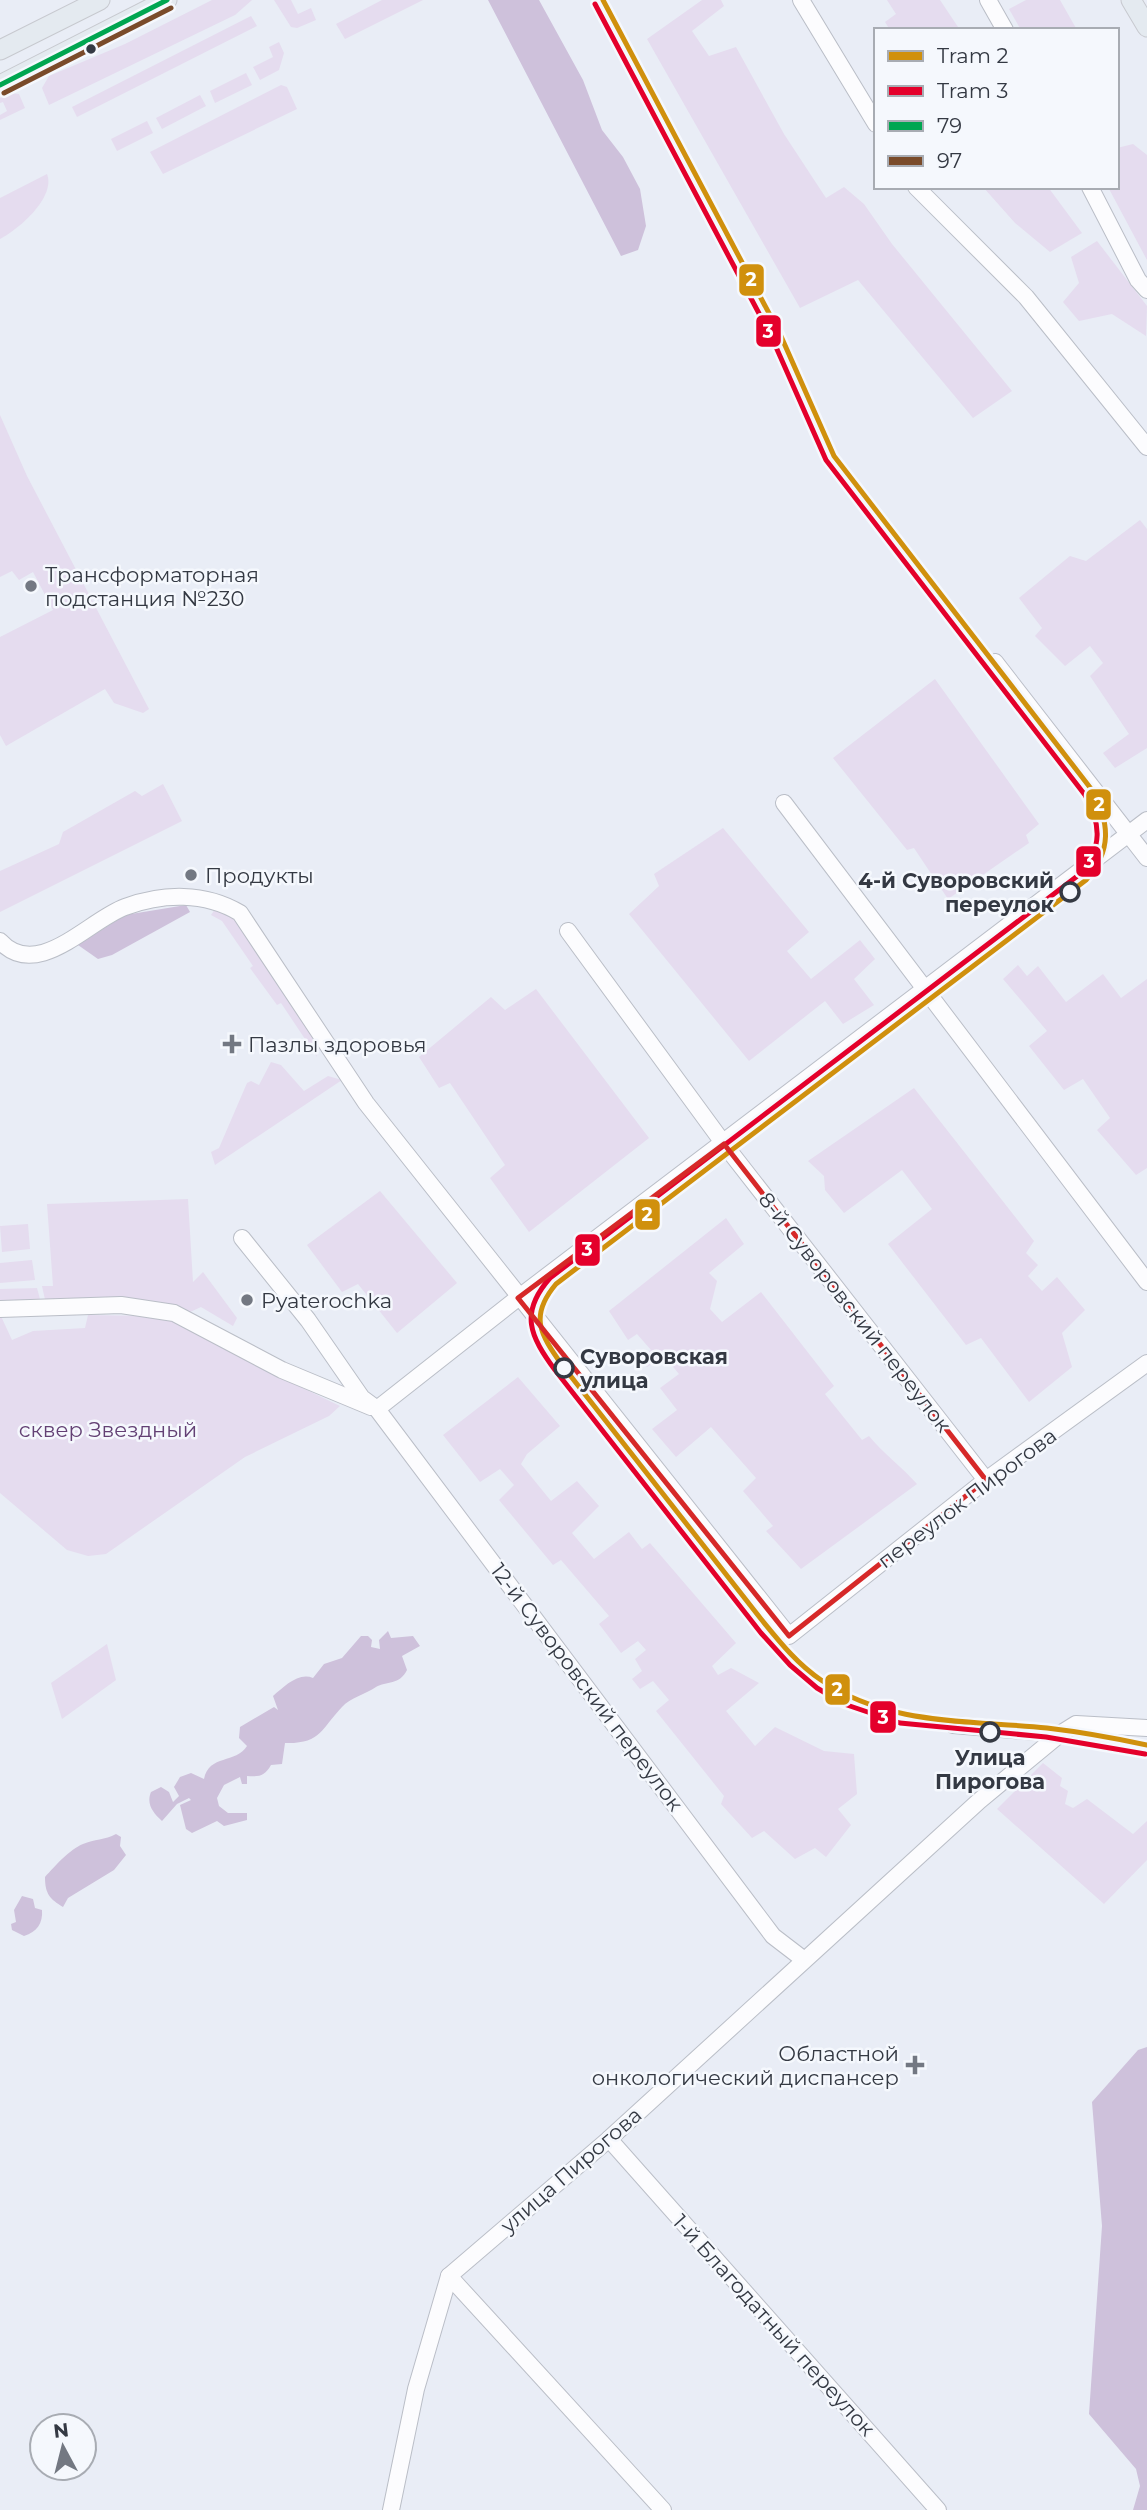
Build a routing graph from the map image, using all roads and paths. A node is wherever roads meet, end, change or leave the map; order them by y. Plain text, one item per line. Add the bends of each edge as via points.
1 (100, 0) edge
2 (167, 0) edge
3 (801, 0) edge
4 (988, 0) edge
5 (1131, 0) edge
6 (1147, 27) edge
7 (1004, 28) edge
8 (0, 50) edge
9 (0, 85) edge
10 (874, 121) edge
11 (918, 189) edge
12 (1091, 189) edge
13 (1147, 290) edge
14 (1147, 447) edge
15 (995, 662) dead end
16 (784, 803) dead end
17 (1147, 820) edge
18 (1129, 834) junction
19 (1147, 858) edge
20 (568, 931) dead end
21 (0, 941) edge
22 (927, 990) junction
23 (724, 1144) junction
24 (242, 1238) dead end
25 (1147, 1282) edge
26 (518, 1298) junction
27 (0, 1309) edge
28 (1147, 1363) edge
29 (377, 1409) junction
30 (986, 1480) junction
31 (953, 1725) dead end
32 (1147, 1728) edge
33 (1060, 1734) junction
34 (803, 1959) junction
35 (609, 2139) junction
36 (449, 2276) junction
37 (391, 2510) edge
38 (663, 2510) edge
39 (938, 2510) edge

1 - 8 main road
2 - 9 main road
3 - 10 street
4 - 7 street
5 - 6 main road
11 - 14 street via 1026,297
12 - 13 street
15 - 18 street
16 - 22 street
17 - 18 street
18 - 19 street
18 - 22 street
20 - 23 street, 8-й Суворовский переулок
21 - 26 street via 14,953 33,955 61,945 123,907 176,897 221,901 240,913 366,1103
22 - 23 street
22 - 25 street
23 - 26 street
23 - 30 street, 8-й Суворовский переулок
24 - 29 street, 12-й Суворовский переулок via 308,1320 362,1398
26 - 29 street
26 - 30 street, переулок Пирогова via 789,1636
27 - 29 street via 121,1305 174,1313 282,1370
28 - 30 street, переулок Пирогова
29 - 34 street, 12-й Суворовский переулок via 773,1936
31 - 33 street, улица Пирогова
32 - 33 street, улица Пирогова via 1076,1724
33 - 34 street, улица Пирогова
34 - 35 street, улица Пирогова
35 - 36 street, улица Пирогова
35 - 39 street, 1-й Благодатный переулок
36 - 37 street via 416,2389
36 - 38 street

